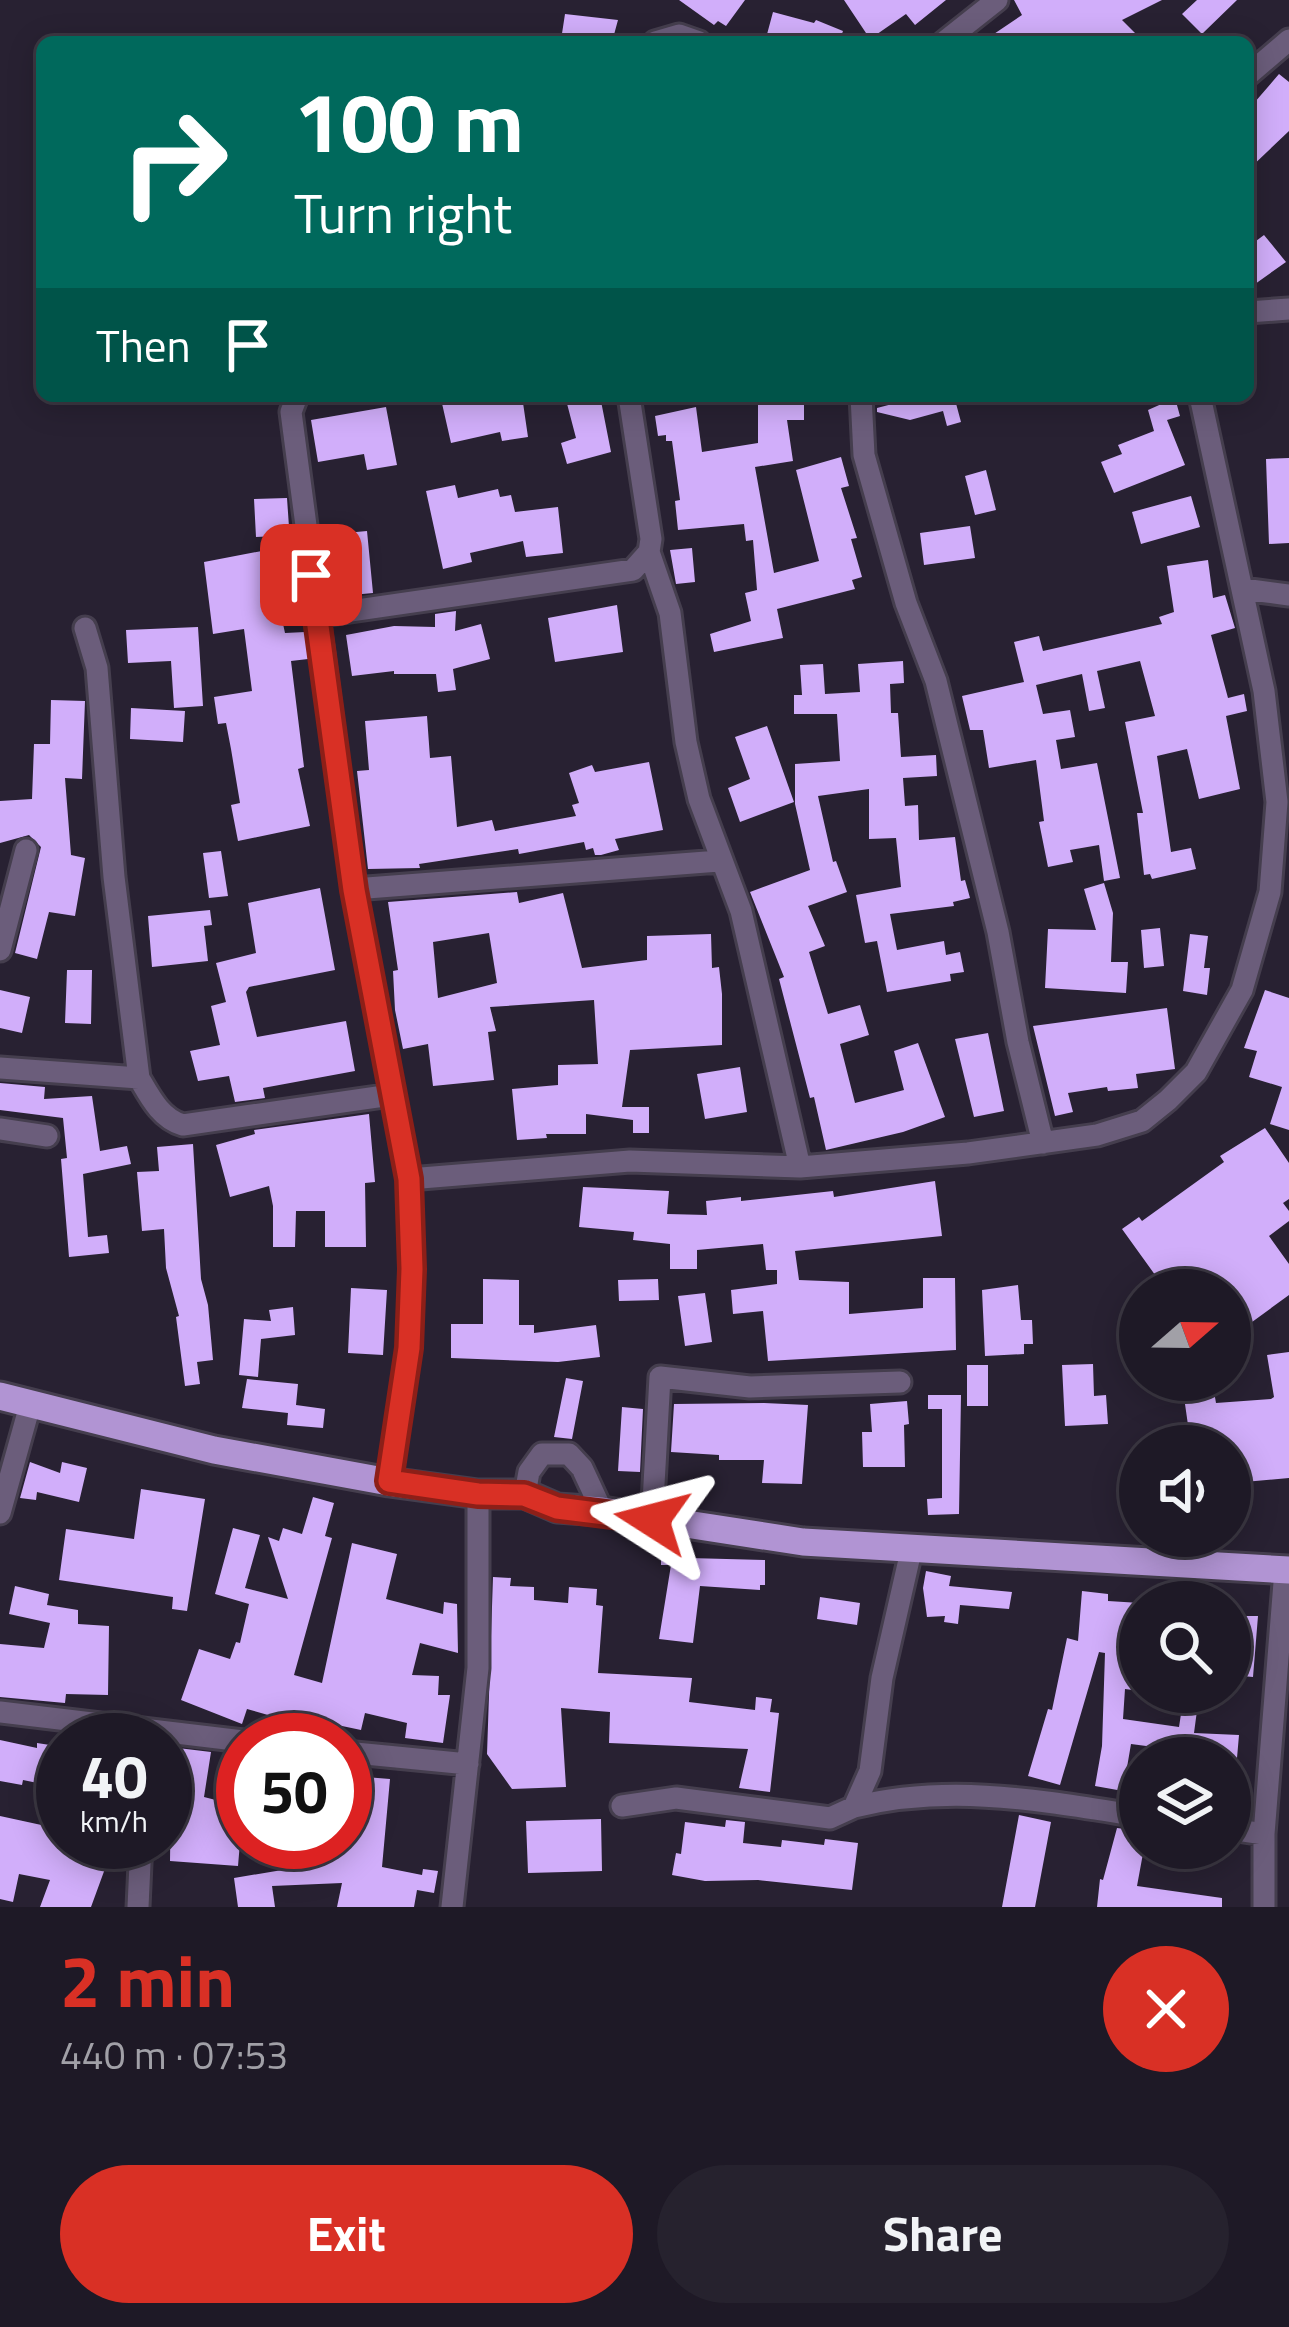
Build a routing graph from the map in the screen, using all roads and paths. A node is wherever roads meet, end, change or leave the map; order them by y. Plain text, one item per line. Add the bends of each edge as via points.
1 (997, 0) edge
2 (952, 36) edge
3 (1289, 40) edge
4 (1254, 70) edge
5 (1289, 309) edge
6 (1254, 312) edge
7 (295, 402) edge
8 (629, 402) edge
9 (861, 402) edge
10 (1201, 402) edge
11 (649, 552) junction
12 (1244, 590) junction
13 (1289, 596) edge
14 (316, 616) junction
15 (85, 628) dead end
16 (1283, 804) edge
17 (26, 850) dead end
18 (719, 861) junction
19 (354, 890) junction
20 (0, 950) edge
21 (0, 1067) edge
22 (139, 1078) junction
23 (391, 1095) junction
24 (0, 1130) edge
25 (47, 1136) dead end
26 (1043, 1143) junction
27 (800, 1167) junction
28 (409, 1179) junction
29 (900, 1382) dead end
30 (0, 1396) edge
31 (30, 1405) junction
32 (389, 1481) junction
33 (478, 1494) junction
34 (524, 1495) junction
35 (602, 1511) junction
36 (0, 1513) edge
37 (652, 1520) junction
38 (911, 1551) junction
39 (1287, 1570) edge
40 (0, 1712) edge
41 (36, 1718) edge
42 (372, 1755) edge
43 (468, 1764) junction
44 (622, 1805) dead end
45 (854, 1807) junction
46 (1119, 1813) edge
47 (1251, 1832) edge
48 (1264, 1834) junction
49 (140, 1869) edge
50 (139, 1907) edge
51 (452, 1907) edge
52 (1264, 1907) edge

1 - 2 street
3 - 4 street
5 - 6 street
7 - 14 street
8 - 11 street
9 - 26 street via 864,455 936,681
10 - 12 street
11 - 14 street via 633,570
11 - 18 street via 670,613 686,742
12 - 13 street
12 - 16 street
14 - 19 street
15 - 22 street via 97,668
16 - 26 street via 1270,892 1242,990 1196,1072 1142,1120
17 - 20 street
18 - 19 street
18 - 27 street via 741,910
19 - 23 street
21 - 22 street
22 - 23 street via 166,1117 183,1125
23 - 28 street
24 - 25 street
26 - 27 street
27 - 28 street via 630,1161
28 - 32 street via 409,1348
29 - 37 street via 750,1387 660,1377
30 - 31 main road
31 - 32 main road
31 - 36 street
32 - 33 main road
33 - 34 main road
33 - 43 street via 478,1668
34 - 35 main road via 557,1508
34 - 35 street via 542,1454 569,1454
35 - 37 main road
37 - 38 main road
38 - 39 main road
38 - 45 street via 870,1772
39 - 48 street
40 - 41 street
42 - 43 street
43 - 51 street
44 - 45 street via 676,1798 830,1818
45 - 46 street via 976,1793
47 - 48 street
48 - 52 street
49 - 50 street

